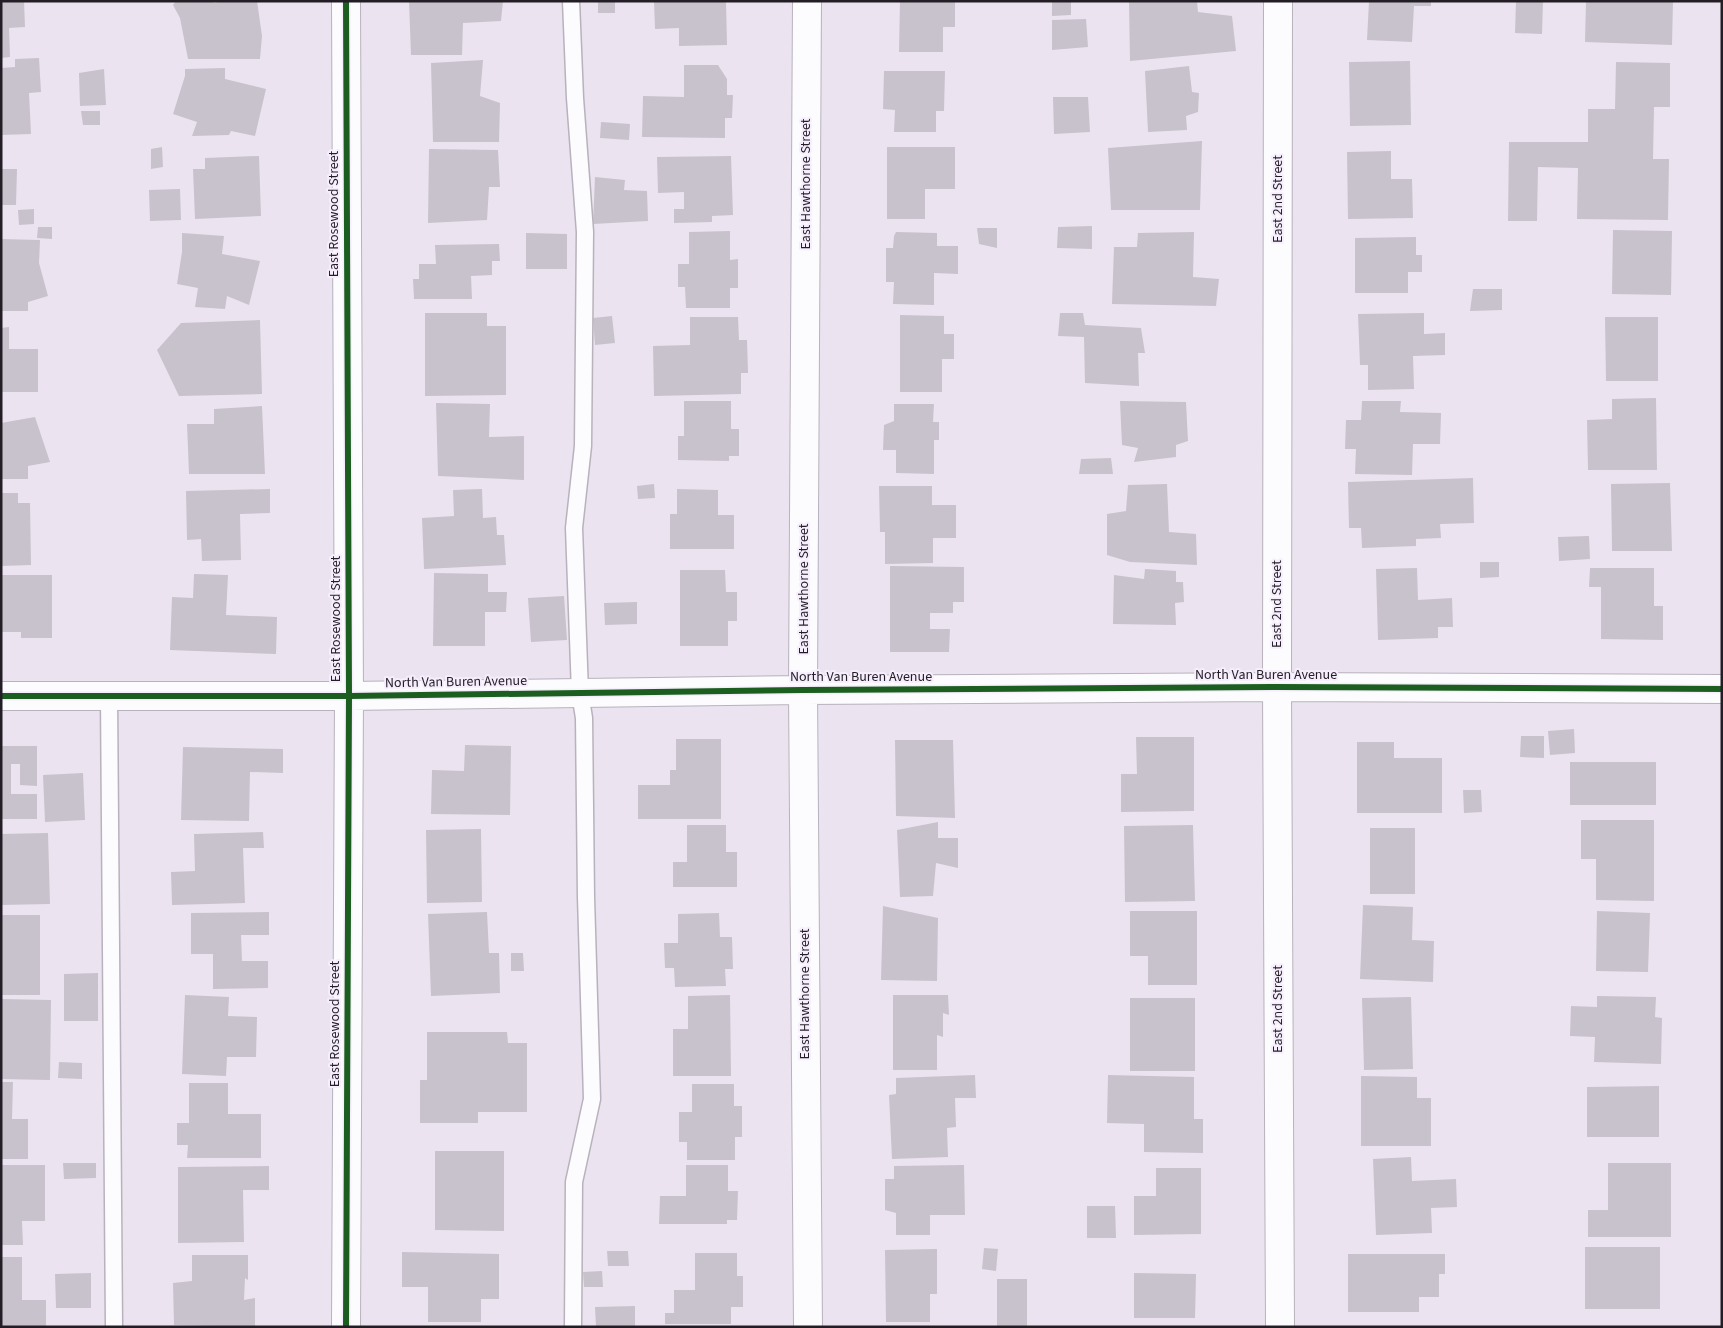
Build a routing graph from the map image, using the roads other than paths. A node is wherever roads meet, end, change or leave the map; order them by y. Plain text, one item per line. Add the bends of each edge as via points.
1 (346, 1) edge
2 (571, 1) edge
3 (807, 1) edge
4 (1278, 1) edge
5 (1277, 686) junction
6 (1722, 689) edge
7 (803, 690) junction
8 (580, 693) junction
9 (1, 696) edge
10 (109, 696) junction
11 (349, 696) junction
12 (114, 1327) edge
13 (346, 1327) edge
14 (573, 1327) edge
15 (808, 1327) edge
16 (1280, 1327) edge

1 - 11 street, East Rosewood Street
2 - 8 lane via 574,98 585,232 583,446 574,528
3 - 7 street, East Hawthorne Street
4 - 5 street, East 2nd Street
5 - 6 street, North Van Buren Avenue
5 - 7 street, North Van Buren Avenue
5 - 16 street, East 2nd Street
7 - 8 street, North Van Buren Avenue
7 - 15 street, East Hawthorne Street
8 - 11 street, North Van Buren Avenue
8 - 14 lane via 584,718 592,1099 574,1182
9 - 10 street, North Van Buren Avenue
10 - 11 street, North Van Buren Avenue
10 - 12 lane
11 - 13 street, East Rosewood Street

